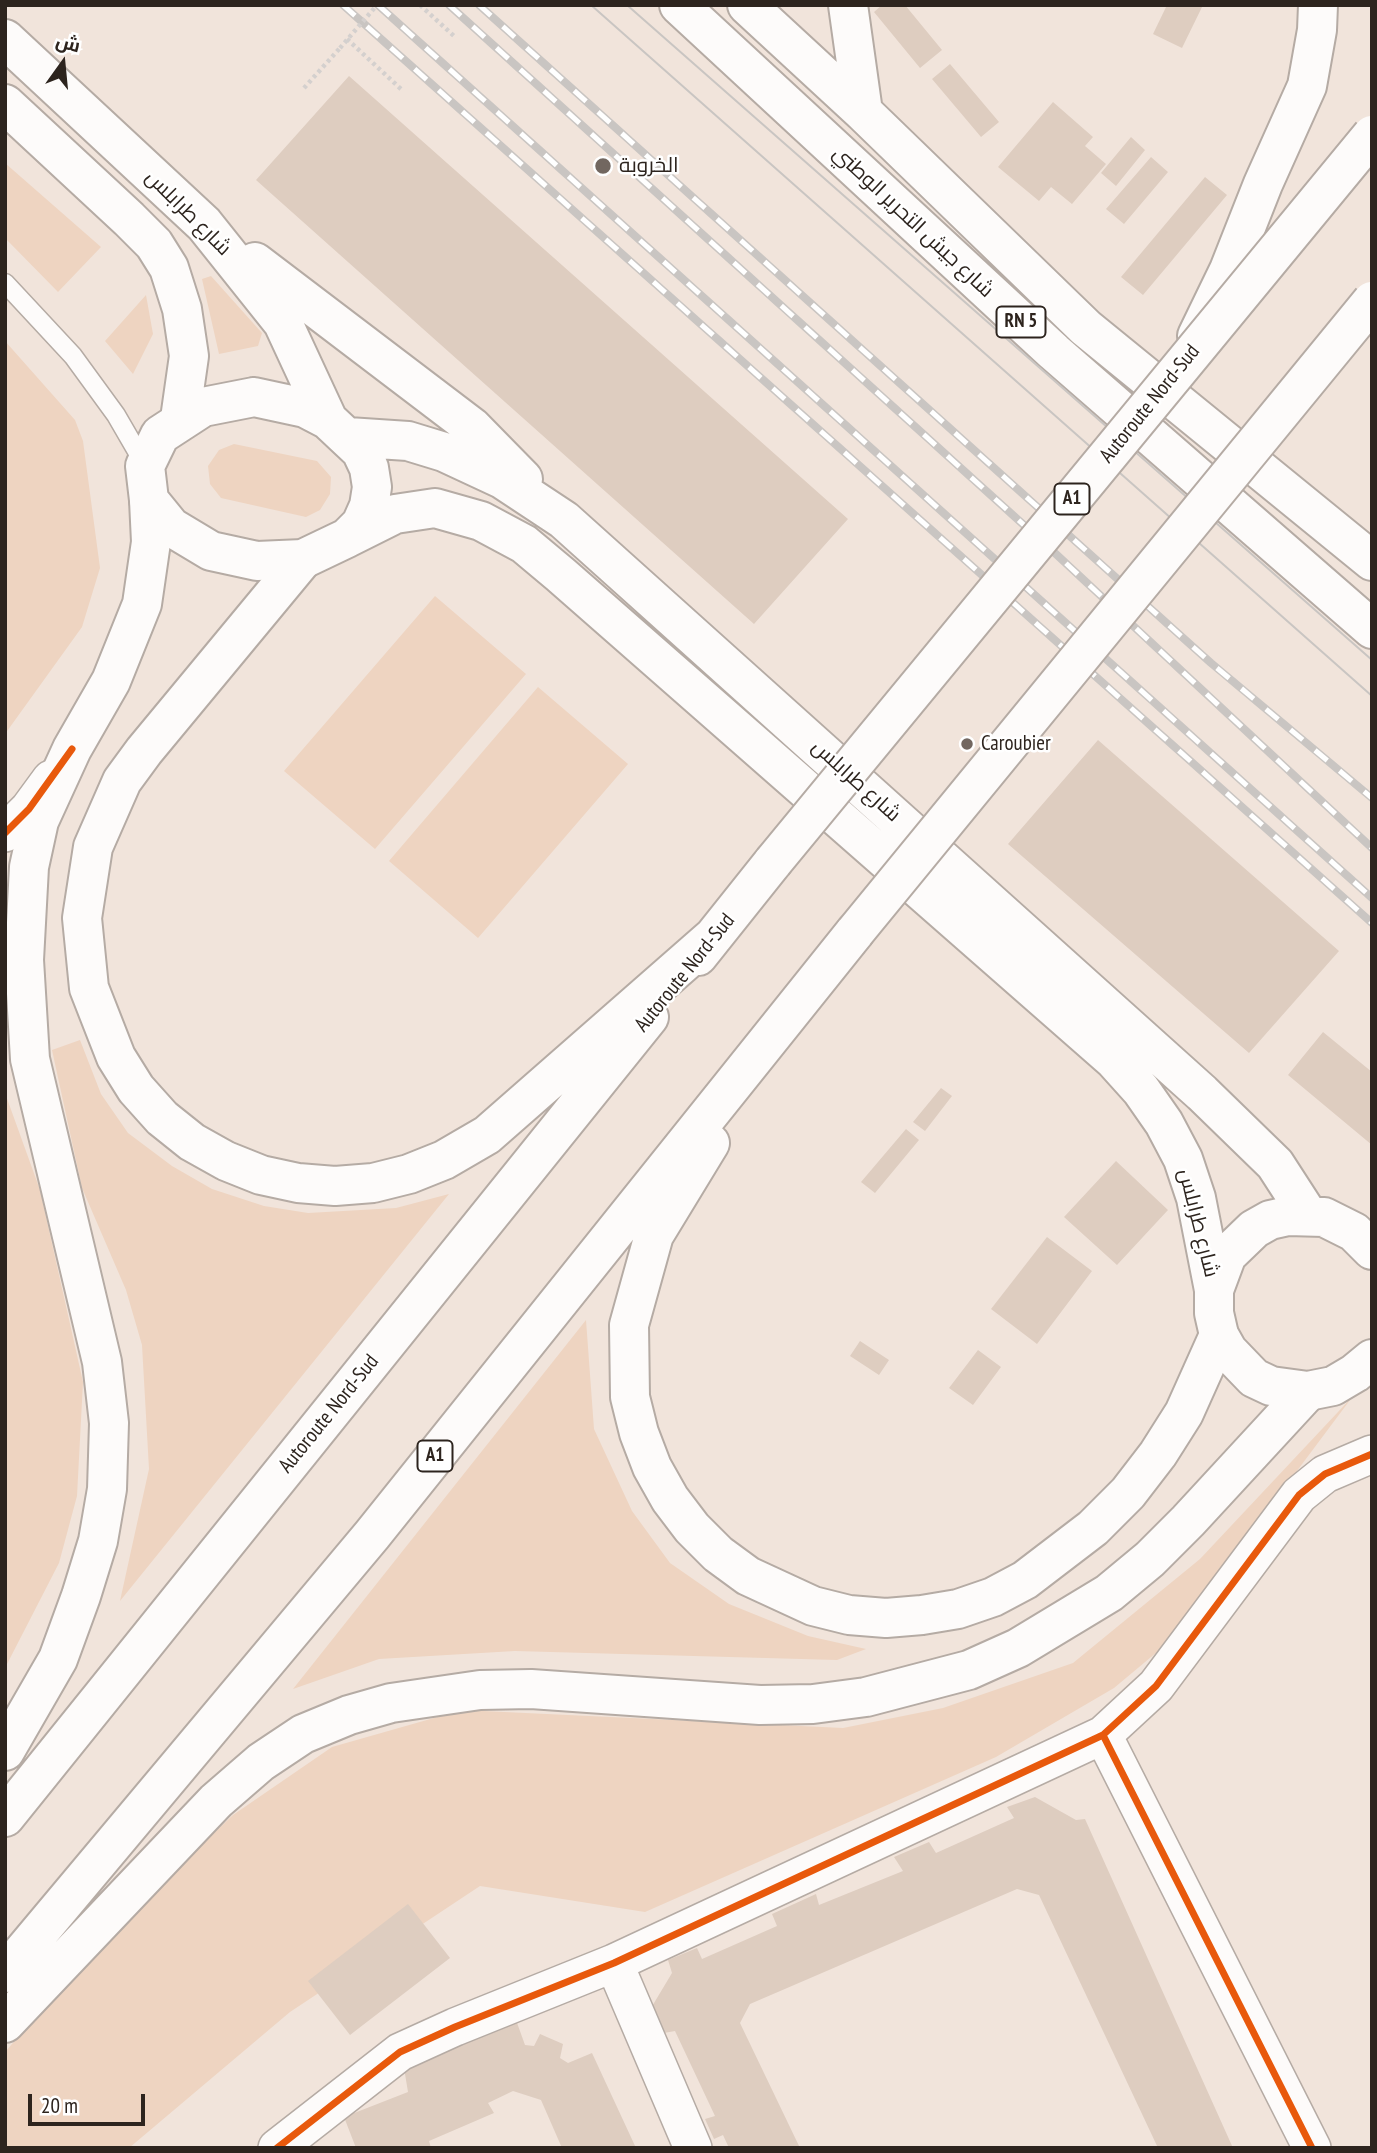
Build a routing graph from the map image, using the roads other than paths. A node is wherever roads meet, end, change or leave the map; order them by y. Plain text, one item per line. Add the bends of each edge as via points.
1 (679, 5) edge
2 (747, 5) edge
3 (848, 5) edge
4 (1318, 5) edge
5 (5, 39) edge
6 (5, 104) edge
7 (863, 112) junction
8 (1372, 135) edge
9 (204, 224) junction
10 (5, 283) edge
11 (1372, 301) edge
12 (1178, 371) junction
13 (180, 419) junction
14 (338, 428) junction
15 (147, 482) junction
16 (564, 520) junction
17 (347, 538) junction
18 (303, 559) junction
19 (1372, 561) edge
20 (1372, 629) edge
21 (72, 749) junction
22 (5, 833) edge
23 (713, 937) junction
24 (799, 999) junction
25 (5, 1012) edge
26 (30, 1059) junction
27 (1308, 1215) junction
28 (1372, 1250) edge
29 (1214, 1290) junction
30 (1219, 1335) junction
31 (1368, 1366) edge
32 (1308, 1391) junction
33 (1372, 1454) edge
34 (1103, 1735) junction
35 (5, 1751) edge
36 (5, 1817) edge
37 (614, 1963) junction
38 (5, 1973) edge
39 (5, 2022) edge
40 (296, 2142) edge
41 (693, 2148) edge
42 (1312, 2148) edge

1 - 20 main road, شارع جيش التحرير الوطني / RN 5 via 1054,352
2 - 7 main road, شارع جيش التحرير الوطني / RN 5
3 - 7 main road
4 - 12 main road, bridge via 1307,86 1229,270
5 - 9 main road, شارع طرابلس
6 - 13 main road via 130,219 169,268 182,309 188,356
7 - 19 main road, شارع جيش التحرير الوطني / RN 5 via 1086,328
8 - 12 main road, Autoroute Nord-Sud / A1, bridge
9 - 14 main road, شارع طرابلس via 283,323
9 - 16 main road via 472,427
10 - 15 lane via 73,356 116,415
11 - 24 main road, A1, bridge
12 - 23 main road, Autoroute Nord-Sud / A1, bridge
13 - 14 main road via 204,407 254,397 305,408
13 - 15 main road via 160,435
14 - 16 main road, شارع طرابلس via 444,452 502,479
14 - 17 main road via 365,460 372,487 361,524
15 - 18 main road via 171,527 211,551 257,561
15 - 21 main road via 151,542 142,604 111,681
16 - 27 main road, شارع طرابلس via 1202,1093 1275,1164
17 - 18 main road
17 - 29 main road, شارع طرابلس via 395,514 435,508 481,521 524,544 561,575 1114,1060 1149,1101 1183,1159 1196,1198
18 - 23 main road via 144,751 111,802 93,847 82,918 89,988 116,1057 162,1118 192,1142 261,1175 335,1186 409,1174 487,1135
21 - 22 street via 29,809
21 - 26 main road via 39,821 29,867 24,960
23 - 36 main road, Autoroute Nord-Sud / A1
24 - 30 main road via 654,1235 629,1325 628,1373 639,1433 670,1499 718,1554 780,1593 849,1615 922,1615 993,1597 1055,1559 1128,1493 1184,1413
24 - 38 main road, A1 via 372,1535
25 - 26 street
26 - 35 main road via 99,1350 110,1423 107,1489 82,1596 58,1659
27 - 28 main road via 1339,1223
27 - 29 main road via 1279,1218 1254,1229 1227,1255
29 - 30 main road, شارع طرابلس
30 - 32 main road via 1254,1378 1289,1391
31 - 32 main road via 1333,1386
32 - 39 main road via 1188,1521 1109,1593 1030,1642 969,1670 866,1697 813,1704 480,1690 391,1703 303,1734 216,1801
33 - 34 street via 1325,1474 1299,1495 1156,1686
34 - 37 street
34 - 42 street
37 - 40 street via 400,2052
37 - 41 street

